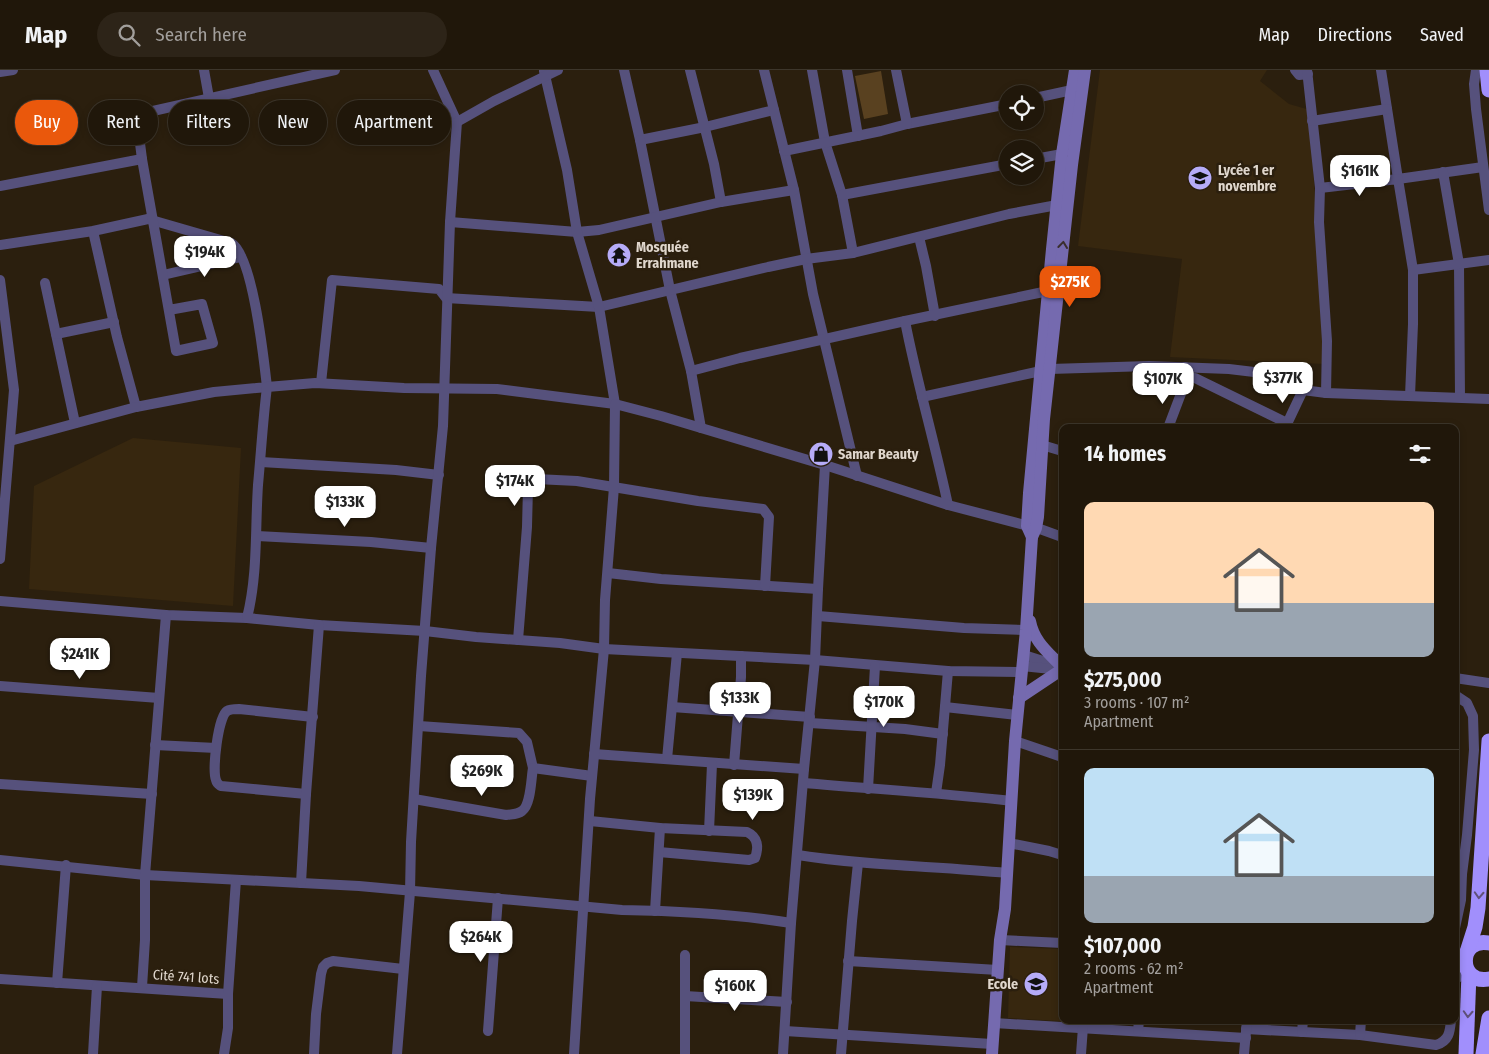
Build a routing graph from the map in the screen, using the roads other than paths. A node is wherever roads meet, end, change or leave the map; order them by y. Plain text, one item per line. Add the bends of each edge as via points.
1 (13, 70) edge
2 (204, 70) edge
3 (335, 70) edge
4 (433, 70) edge
5 (558, 70) edge
6 (624, 70) edge
7 (690, 70) edge
8 (764, 70) edge
9 (812, 70) edge
10 (847, 70) edge
11 (896, 70) edge
12 (1074, 70) edge
13 (1085, 70) edge
14 (1295, 70) edge
15 (1380, 70) edge
16 (1476, 70) edge
17 (1487, 70) edge
18 (0, 72) edge
19 (1308, 72) edge
20 (545, 73) edge
21 (296, 74) edge
22 (1072, 90) junction
23 (1489, 90) edge
24 (1044, 96) edge
25 (209, 98) junction
26 (999, 106) edge
27 (1387, 109) junction
28 (774, 110) junction
29 (1312, 121) junction
30 (457, 122) junction
31 (907, 124) junction
32 (705, 128) junction
33 (858, 136) junction
34 (640, 140) junction
35 (825, 142) junction
36 (784, 151) junction
37 (1062, 154) junction
38 (1044, 157) edge
39 (142, 160) junction
40 (999, 166) edge
41 (1484, 167) junction
42 (1443, 172) junction
43 (1398, 179) junction
44 (0, 186) edge
45 (1320, 188) junction
46 (794, 190) junction
47 (842, 196) junction
48 (721, 202) junction
49 (1062, 205) junction
50 (1489, 210) edge
51 (655, 217) junction
52 (154, 220) junction
53 (450, 222) junction
54 (93, 231) junction
55 (578, 232) junction
56 (919, 237) junction
57 (0, 246) edge
58 (853, 253) junction
59 (241, 257) junction
60 (806, 259) junction
61 (1489, 260) edge
62 (1459, 264) junction
63 (1413, 270) junction
64 (163, 275) junction
65 (0, 280) edge
66 (45, 283) dead end
67 (670, 290) junction
68 (1048, 291) junction
69 (446, 298) junction
70 (600, 307) junction
71 (169, 310) junction
72 (935, 316) junction
73 (906, 321) junction
74 (114, 322) junction
75 (56, 334) junction
76 (825, 339) junction
77 (1185, 367) junction
78 (1203, 368) junction
79 (1045, 370) junction
80 (691, 371) junction
81 (1196, 378) junction
82 (321, 384) junction
83 (267, 387) junction
84 (445, 389) junction
85 (1303, 390) junction
86 (1182, 392) junction
87 (1326, 393) junction
88 (1410, 396) junction
89 (922, 397) junction
90 (1460, 397) junction
91 (1489, 399) edge
92 (615, 404) junction
93 (136, 406) junction
94 (75, 423) junction
95 (1170, 424) edge
96 (1284, 424) edge
97 (1286, 424) edge
98 (701, 428) junction
99 (10, 441) junction
100 (1042, 445) junction
101 (1059, 450) edge
102 (261, 462) junction
103 (825, 465) junction
104 (439, 475) junction
105 (858, 476) junction
106 (614, 487) junction
107 (948, 505) junction
108 (1032, 530) junction
109 (257, 536) junction
110 (1059, 536) edge
111 (431, 548) junction
112 (0, 559) edge
113 (608, 573) junction
114 (765, 586) junction
115 (818, 589) junction
116 (0, 601) edge
117 (1026, 603) junction
118 (166, 615) junction
119 (818, 616) junction
120 (247, 618) junction
121 (319, 626) junction
122 (1026, 630) junction
123 (425, 631) junction
124 (518, 640) junction
125 (604, 649) junction
126 (678, 653) junction
127 (741, 656) junction
128 (815, 660) junction
129 (1023, 665) junction
130 (875, 666) junction
131 (1059, 666) edge
132 (1059, 669) edge
133 (948, 671) junction
134 (1059, 671) edge
135 (1459, 679) edge
136 (1489, 683) edge
137 (0, 686) edge
138 (159, 698) junction
139 (1019, 698) junction
140 (1459, 698) edge
141 (672, 707) junction
142 (945, 707) junction
143 (739, 712) junction
144 (1018, 716) junction
145 (313, 717) junction
146 (810, 720) junction
147 (419, 726) junction
148 (872, 728) junction
149 (943, 734) junction
150 (1015, 741) junction
151 (1489, 741) edge
152 (155, 744) junction
153 (216, 748) junction
154 (594, 754) junction
155 (1059, 756) edge
156 (667, 759) junction
157 (712, 764) junction
158 (734, 765) junction
159 (533, 768) junction
160 (804, 769) junction
161 (592, 776) junction
162 (804, 782) junction
163 (0, 784) edge
164 (868, 789) junction
165 (936, 793) junction
166 (152, 794) junction
167 (306, 794) junction
168 (414, 799) junction
169 (1012, 802) junction
170 (590, 821) junction
171 (660, 828) junction
172 (709, 831) junction
173 (1009, 843) junction
174 (659, 852) junction
175 (1059, 854) edge
176 (798, 855) junction
177 (0, 860) edge
178 (858, 863) junction
179 (66, 865) junction
180 (1007, 873) junction
181 (1459, 874) edge
182 (145, 875) junction
183 (236, 880) junction
184 (301, 883) junction
185 (410, 892) junction
186 (498, 898) junction
187 (584, 907) junction
188 (1459, 909) edge
189 (655, 911) junction
190 (791, 923) junction
191 (1000, 940) junction
192 (1059, 943) edge
193 (1489, 943) edge
194 (1467, 952) junction
195 (685, 955) dead end
196 (848, 961) junction
197 (403, 969) junction
198 (998, 970) junction
199 (1468, 972) junction
200 (1459, 978) edge
201 (0, 979) edge
202 (1489, 979) edge
203 (57, 983) junction
204 (97, 986) junction
205 (142, 987) junction
206 (228, 994) junction
207 (685, 996) junction
208 (787, 1002) junction
209 (1489, 1018) edge
210 (994, 1023) junction
211 (1139, 1024) edge
212 (1303, 1024) edge
213 (1361, 1024) edge
214 (1450, 1024) edge
215 (1083, 1027) junction
216 (1246, 1029) edge
217 (488, 1031) dead end
218 (785, 1031) junction
219 (1138, 1031) junction
220 (1302, 1032) junction
221 (843, 1035) junction
222 (1360, 1035) junction
223 (1489, 1040) edge
224 (992, 1049) edge
225 (93, 1054) edge
226 (224, 1054) edge
227 (314, 1054) edge
228 (397, 1054) edge
229 (574, 1054) edge
230 (685, 1054) edge
231 (783, 1054) edge
232 (841, 1054) edge
233 (1081, 1054) edge
234 (1244, 1054) edge
235 (1466, 1054) edge
236 (1484, 1054) edge

1 - 18 street
2 - 25 street
3 - 21 street
4 - 30 street
5 - 20 street
6 - 34 street
7 - 32 street
8 - 28 street
9 - 35 street
10 - 33 street
11 - 31 street
12 - 22 street
13 - 49 street
14 - 19 street via 1299,75
15 - 27 street
16 - 41 street via 1476,109
17 - 23 highway
19 - 29 street
20 - 30 street
20 - 55 street
21 - 25 street
22 - 24 street
22 - 37 street
25 - 39 street via 140,114 137,120
26 - 31 street
27 - 29 street
27 - 43 street
28 - 32 street
28 - 36 street
29 - 45 street
30 - 53 street
31 - 33 street
32 - 34 street
32 - 48 street
33 - 35 street
34 - 51 street
35 - 36 street
35 - 47 street
36 - 46 street
37 - 38 street
37 - 49 street
39 - 44 street
39 - 52 street
40 - 47 street
41 - 42 street
41 - 50 street
42 - 43 street
42 - 62 street
43 - 45 street
43 - 63 street
45 - 87 street via 1327,341
46 - 48 street
46 - 60 street
47 - 58 street
48 - 51 street
49 - 56 street via 1009,214
49 - 68 street
79 -> 49 street
51 - 55 street
51 - 67 street
52 - 54 street
52 - 59 street via 231,242
52 - 64 street
53 - 55 street
53 - 69 street
54 - 57 street
54 - 74 street
55 - 70 street
56 - 58 street
56 - 72 street
58 - 60 street
59 - 64 street
59 - 83 street via 254,298
60 - 67 street
60 - 76 street
61 - 62 street
62 - 63 street
62 - 90 street
63 - 88 street
64 - 71 street
65 - 99 street via 14,390
66 - 75 street
67 - 70 street
67 - 80 street
68 - 72 street
68 - 79 street
69 - 70 street
69 - 82 street via 439,289 332,280
69 - 84 street
70 - 92 street
71 - 71 street via 176,351 213,342 202,304
72 - 73 street
73 - 76 street
73 - 89 street
74 - 75 street
74 - 93 street
75 - 94 street
76 - 80 street
76 - 105 street
77 - 78 street
77 - 79 street via 1104,366
77 - 86 street
78 - 81 street
78 - 85 street via 1254,372
79 - 89 street
79 - 100 street
79 - 108 street
80 - 98 street
81 - 86 street
81 - 96 street
82 - 83 street
82 - 84 street
83 - 93 street via 214,392
83 - 102 street
84 - 92 street via 497,389
84 - 104 street
85 - 87 street
85 - 97 street
86 - 95 street
87 - 88 street
88 - 90 street
89 - 107 street
90 - 91 street
92 - 98 street
92 - 106 street
93 - 94 street
94 - 99 street
98 - 103 street
99 - 112 street
100 - 101 street
100 - 108 street
102 - 104 street
102 - 109 street
103 - 105 street
103 - 115 street
104 - 111 street
105 - 107 street
106 - 113 street
106 - 114 street via 763,508 769,517
106 - 124 street via 577,481 536,479 530,482
107 - 108 street
108 - 110 street
108 - 117 street
109 - 111 street
109 - 120 street
111 - 123 street
113 - 114 street
113 - 125 street via 604,600
114 - 115 street
115 - 119 street
116 - 118 street
117 - 122 street
117 - 131 street via 1033,635
118 - 120 street
118 - 138 street
119 - 122 street
119 - 128 street
120 - 121 street
121 - 123 street
121 - 145 street
122 - 129 street
123 - 124 street
123 - 147 street
124 - 125 street
125 - 126 street
125 - 154 street
126 - 127 street
126 - 141 street
127 - 128 street
127 - 143 street
128 - 130 street
128 - 146 street
129 - 132 street
129 - 133 street
129 - 139 street
130 - 133 street
130 - 148 street
133 - 142 street
134 - 139 street
135 - 136 street
137 - 138 street
138 - 152 street
139 - 144 street
140 - 181 street via 1467,703 1474,716 1468,835
141 - 143 street
141 - 156 street
142 - 144 street
142 - 149 street
143 - 146 street
143 - 158 street
144 - 150 street
145 - 153 street via 239,709 228,711 223,716
145 - 167 street
146 - 148 street
146 - 160 street
147 - 159 street via 519,733 527,742
147 - 168 street
148 - 149 street
148 - 164 street
149 - 165 street
150 - 155 street
150 - 169 street
151 -> 194 highway via 1478,908
152 - 153 street
152 - 166 street
153 - 167 street via 215,778 221,786
154 - 156 street
154 - 161 street
156 - 157 street
157 - 158 street
157 - 172 street
158 - 160 street
159 - 161 street
159 - 168 street via 528,804 516,814
160 - 162 street
161 - 170 street
162 - 164 street
162 - 176 street
163 - 166 street
164 - 165 street
165 - 169 street
166 - 182 street
167 - 184 street
168 - 185 street
169 - 173 street
170 - 171 street
170 - 187 street
171 - 172 street
171 - 174 street
172 - 174 street via 754,835 758,851 755,858
173 - 175 street
173 - 180 street
174 - 189 street
176 - 178 street
176 - 190 street
177 - 179 street
178 - 180 street
178 - 196 street
179 - 182 street
179 - 203 street
180 - 191 street
181 - 188 street
182 - 183 street
182 - 205 street
183 - 184 street
183 - 206 street
184 - 185 street
185 - 186 street
185 - 197 street
186 - 187 street
186 - 217 street
187 - 189 street
187 - 229 street
189 - 190 street
190 - 208 street
191 - 192 street
191 - 198 street
193 - 194 highway via 1475,944
194 - 199 highway
195 - 207 street
196 - 198 street
196 - 221 street
197 - 227 street via 333,961 323,966
197 - 228 street
198 - 210 street
199 - 200 street
199 - 202 highway via 1479,979
199 -> 235 highway
201 - 203 street, Cité 741 lots
203 - 204 street, Cité 741 lots
204 - 205 street, Cité 741 lots
204 - 225 street
205 - 206 street, Cité 741 lots
206 - 226 street
207 - 208 street
207 - 230 street
208 - 218 street
209 - 236 highway
210 - 215 street
210 - 224 street
211 - 219 street
212 - 220 street
213 - 222 street
214 - 222 street via 1448,1037 1436,1045
215 - 219 street
215 - 233 street
216 - 219 street
216 - 220 street
216 - 234 street
218 - 221 street
218 - 231 street
220 - 222 street
221 - 224 street
221 - 232 street
223 - 236 highway

